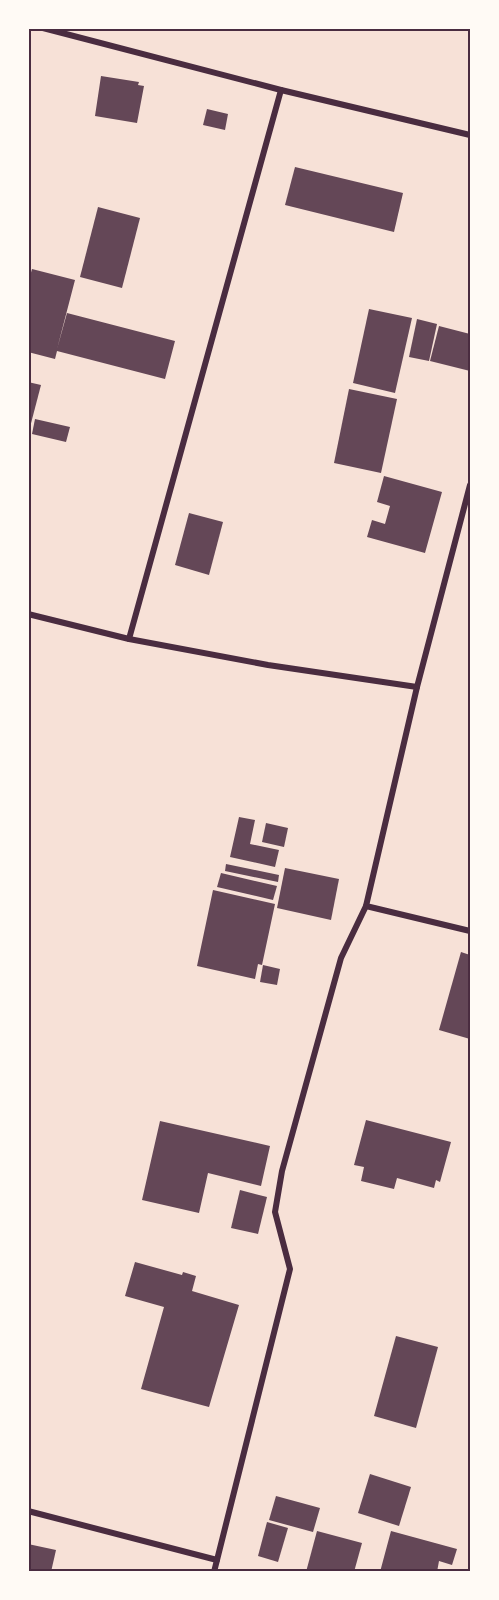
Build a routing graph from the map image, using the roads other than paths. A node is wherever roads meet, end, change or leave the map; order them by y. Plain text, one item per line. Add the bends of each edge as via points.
1 (43, 28) edge
2 (281, 90) junction
3 (471, 135) edge
4 (471, 485) edge
5 (28, 614) edge
6 (129, 639) junction
7 (417, 687) junction
8 (366, 906) junction
9 (471, 931) edge
10 (28, 1511) edge
11 (216, 1560) junction
12 (214, 1572) edge

1 - 2 street
2 - 3 street
2 - 6 street
4 - 7 street
5 - 6 street
6 - 7 street
7 - 8 street
8 - 9 street
8 - 11 street via 341,958 282,1171 275,1212 290,1269
10 - 11 street
11 - 12 street

